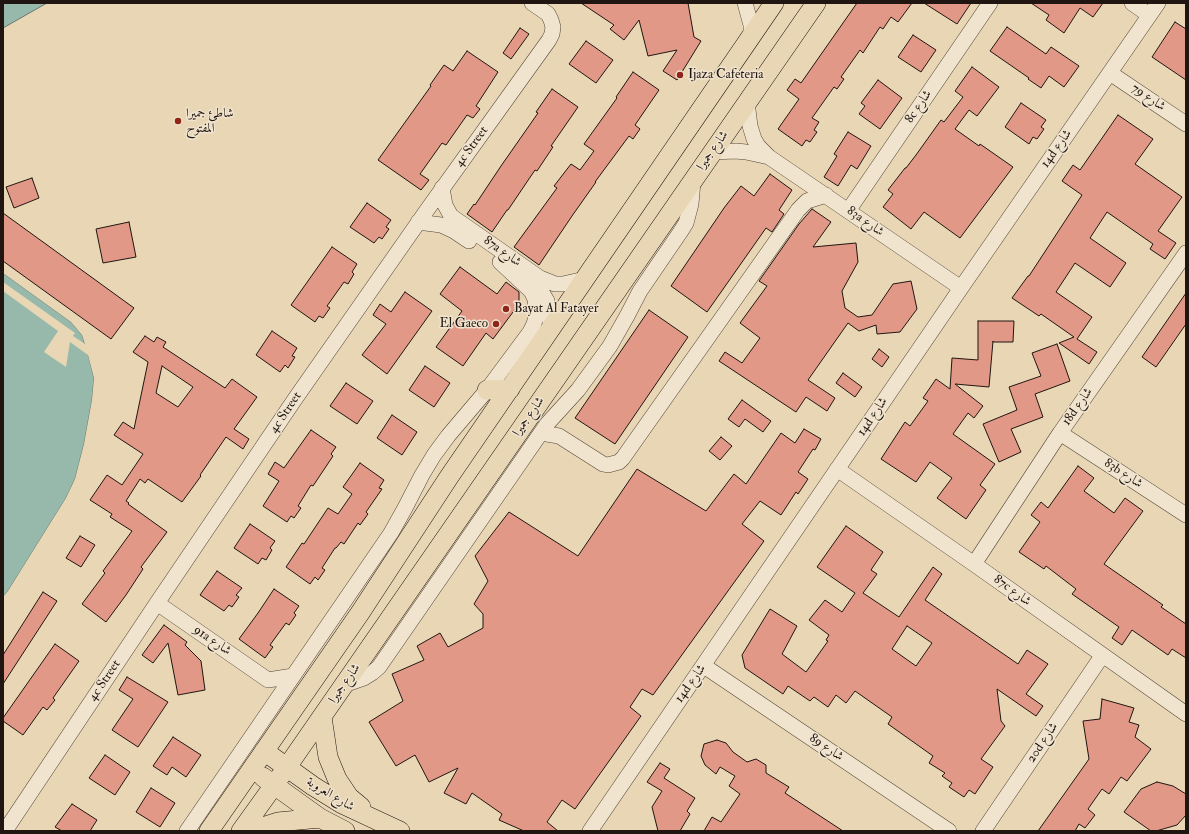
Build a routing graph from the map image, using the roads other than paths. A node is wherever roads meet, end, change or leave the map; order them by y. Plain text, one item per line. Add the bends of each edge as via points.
1 (532, 3) edge
2 (745, 3) edge
3 (774, 3) edge
4 (816, 3) edge
5 (990, 3) edge
6 (1132, 3) edge
7 (1153, 9) edge
8 (751, 36) junction
9 (1110, 72) junction
10 (748, 102) junction
11 (1186, 124) edge
12 (712, 152) junction
13 (769, 157) junction
14 (693, 181) junction
15 (442, 188) junction
16 (826, 195) junction
17 (848, 211) junction
18 (418, 222) junction
19 (1186, 253) edge
20 (500, 262) junction
21 (585, 279) junction
22 (961, 288) junction
23 (550, 331) junction
24 (510, 389) junction
25 (487, 390) junction
26 (541, 433) junction
27 (1060, 433) junction
28 (837, 469) junction
29 (1186, 515) edge
30 (974, 564) junction
31 (157, 603) junction
32 (1102, 656) junction
33 (704, 666) junction
34 (293, 676) junction
35 (268, 680) junction
36 (344, 685) junction
37 (272, 707) junction
38 (1186, 714) edge
39 (322, 717) junction
40 (264, 751) junction
41 (287, 767) junction
42 (252, 768) junction
43 (274, 785) junction
44 (320, 818) junction
45 (374, 819) junction
46 (5, 831) edge
47 (187, 831) edge
48 (209, 831) edge
49 (241, 831) edge
50 (250, 831) edge
51 (345, 831) edge
52 (400, 831) edge
53 (590, 831) edge
54 (950, 831) edge
55 (983, 831) edge

1 - 15 street, 4c Street via 548,14 553,27 552,34
2 - 8 street via 752,25
3 - 8 main road
4 - 10 main road, شارع جميرا
5 - 17 street, 8c شارع
6 - 7 street
7 - 9 street, 14d شارع
8 - 21 main road
9 - 11 street, شارع 79
9 - 22 street, 14d شارع
10 - 12 main road, شارع جميرا
10 - 13 street, 83a شارع via 754,139
12 - 13 street, 83a شارع via 746,152
12 - 14 main road, شارع جميرا
13 - 16 street, 83a شارع
14 - 26 street via 692,204 681,231 640,291 610,346 578,390
14 - 36 main road, شارع جميرا
15 - 18 street, 4c Street
15 - 21 street, 87a شارع via 445,205 451,216 540,278 555,284
16 - 17 street, 83a شارع
16 - 26 street via 807,201 798,210 619,462 602,464 564,439
17 - 22 street, 83a شارع
18 - 20 street, 87a شارع via 448,228
18 - 31 street, 4c Street
19 - 27 street, 18d شارع
20 - 23 street, 87a شارع via 540,289 549,308
20 - 25 street via 531,291 535,298 536,316 530,332
21 - 23 main road
22 - 28 street, 14d شارع
23 - 24 main road
24 - 25 main road
24 - 40 main road
25 - 34 street via 434,455 391,533
26 - 36 street via 379,667 364,678
27 - 29 street, 83b شارع
27 - 30 street, 18d شارع
28 - 30 street, 87c شارع
28 - 33 street, 14d شارع
30 - 32 street, 87c شارع
31 - 35 street, 91a شارع
31 - 46 street, 4c Street
32 - 38 street, 87c شارع
32 - 55 street, 20d شارع
33 - 53 street, 14d شارع
33 - 54 street, شارع 89
34 - 35 street
34 - 37 street
35 - 37 street
36 - 39 main road, شارع جميرا
37 - 47 street
39 - 41 main road, شارع جميرا
39 - 45 main road via 328,757 337,779 349,797
40 - 41 main road, شارع العروبة
40 - 42 main road
41 - 43 main road, شارع جميرا
41 - 45 main road, شارع العروبة via 342,804
42 - 43 main road, شارع العروبة
42 - 48 main road
43 - 44 main road, شارع العروبة
43 - 49 main road, شارع جميرا
44 - 50 main road via 278,822
44 - 51 main road, شارع العروبة
45 - 52 main road, شارع العروبة

